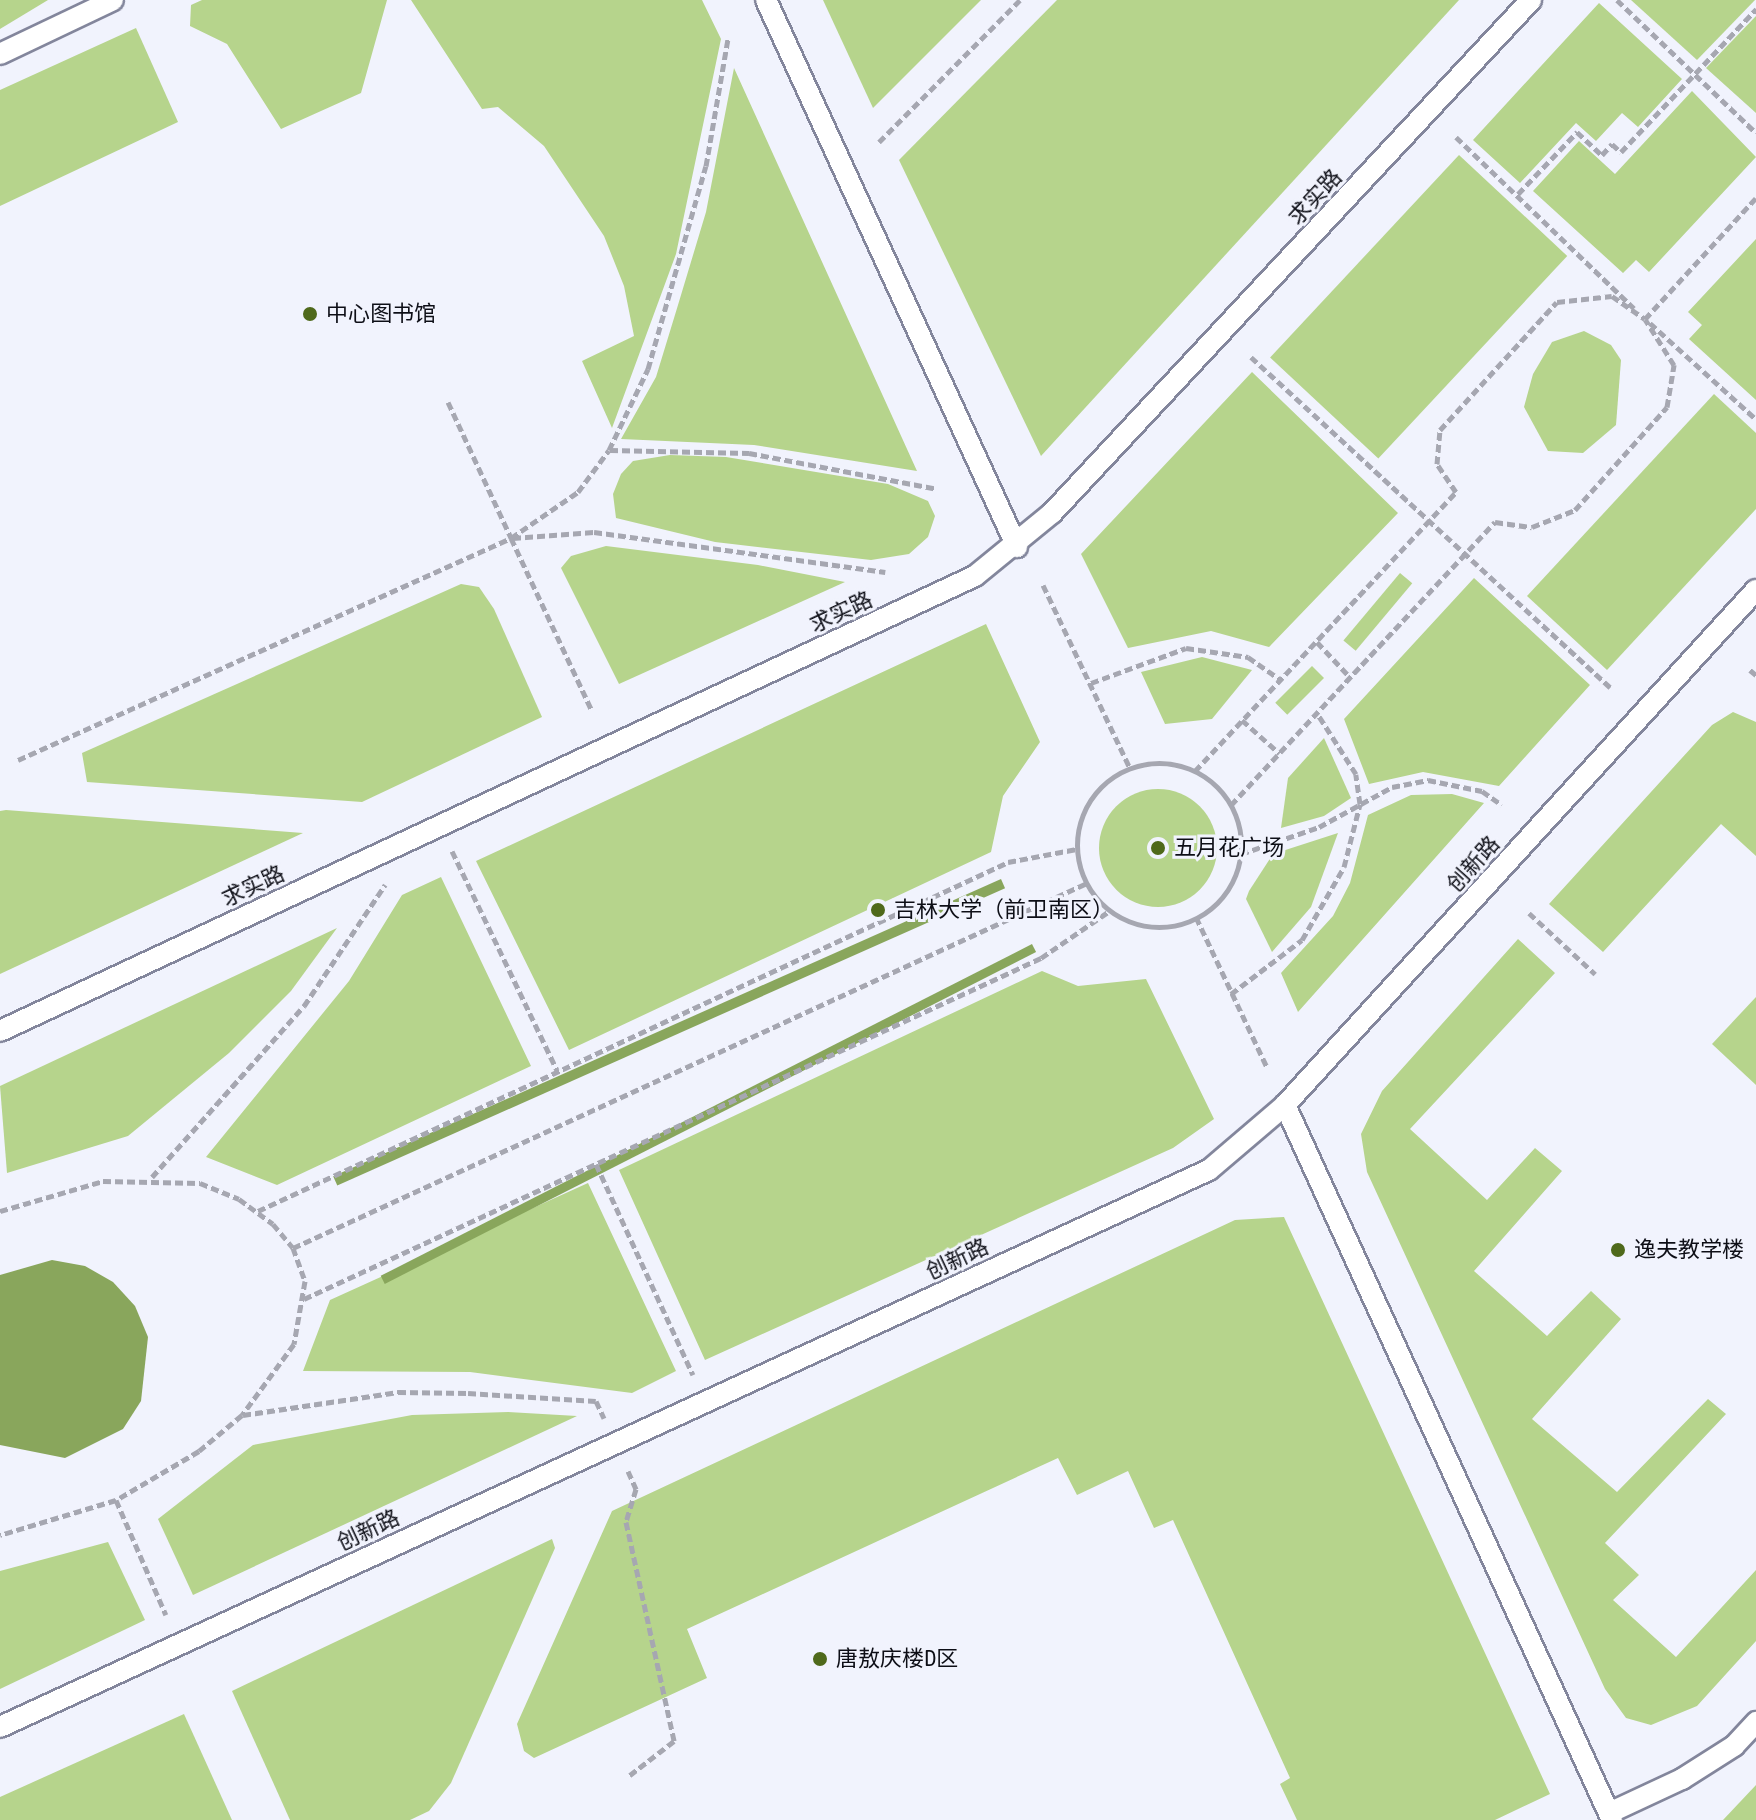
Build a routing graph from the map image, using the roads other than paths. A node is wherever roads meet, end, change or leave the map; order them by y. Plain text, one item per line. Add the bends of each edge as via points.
1 (766, 0) edge
2 (1531, 0) edge
3 (108, 1) edge
4 (0, 54) edge
5 (1017, 547) junction
6 (1756, 590) edge
7 (0, 1031) edge
8 (1285, 1105) junction
9 (1756, 1722) edge
10 (0, 1727) edge
11 (1611, 1817) edge

1 - 5 lane
2 - 5 lane, 求实路
3 - 4 lane
5 - 7 lane, 求实路 via 975,576
6 - 8 lane, 创新路
8 - 10 lane, 创新路 via 1209,1170
8 - 11 lane
9 - 11 lane via 1734,1746

